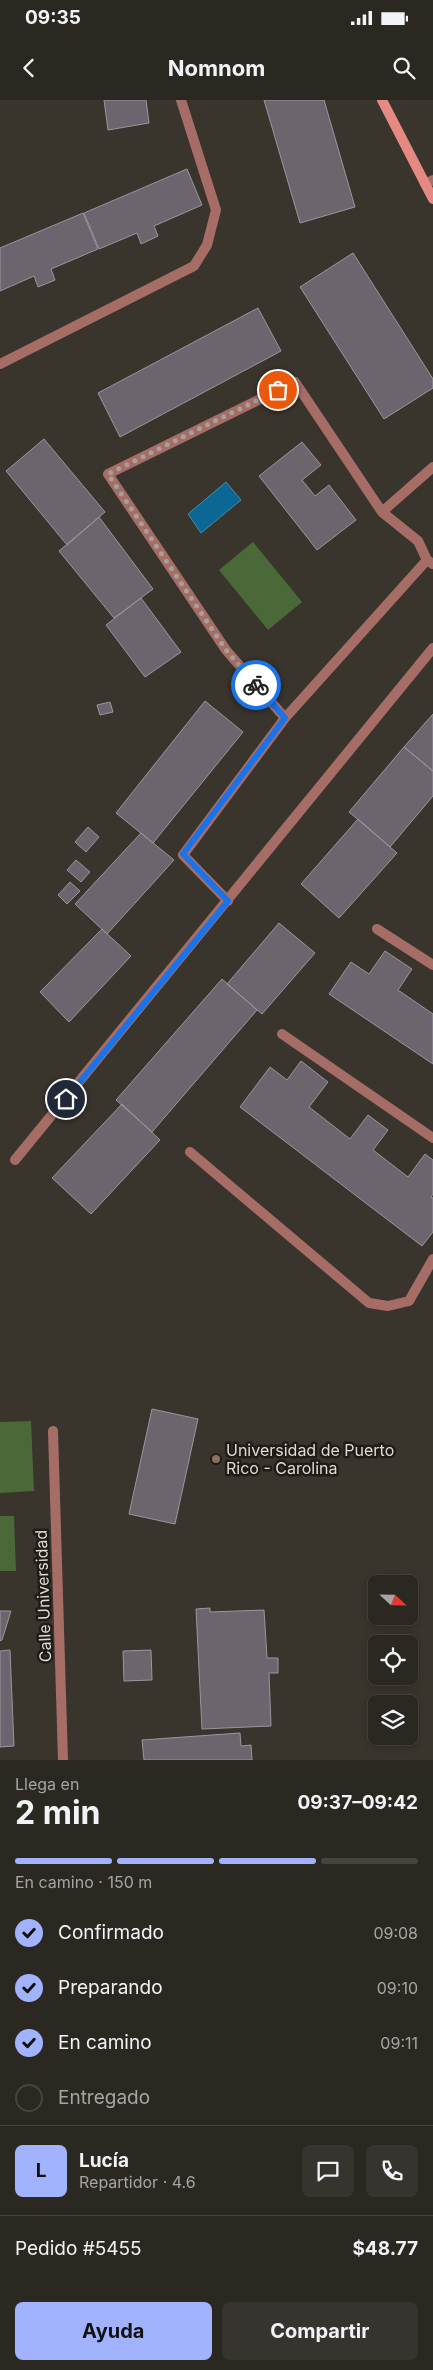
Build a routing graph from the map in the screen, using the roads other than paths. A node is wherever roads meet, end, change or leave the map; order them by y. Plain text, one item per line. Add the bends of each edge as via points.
1 (181, 100) edge
2 (382, 100) edge
3 (429, 182) edge
4 (433, 198) edge
5 (0, 364) edge
6 (433, 468) edge
7 (382, 512) junction
8 (430, 562) edge
9 (433, 648) edge
10 (285, 718) junction
11 (228, 901) junction
12 (377, 929) dead end
13 (433, 965) edge
14 (282, 1034) dead end
15 (433, 1138) edge
16 (190, 1152) dead end
17 (15, 1160) dead end
18 (433, 1259) edge
19 (53, 1431) dead end
20 (63, 1760) edge

1 - 5 street via 216,210 207,244 194,266
2 - 3 street
3 - 4 street
6 - 7 street
7 - 8 street via 418,541
7 - 10 street via 295,382 108,474 226,650
8 - 10 street
9 - 11 street
10 - 11 street via 183,854
11 - 17 street
12 - 13 street
14 - 15 street
16 - 18 street via 369,1302 388,1306 409,1301
19 - 20 street, Calle Universidad

